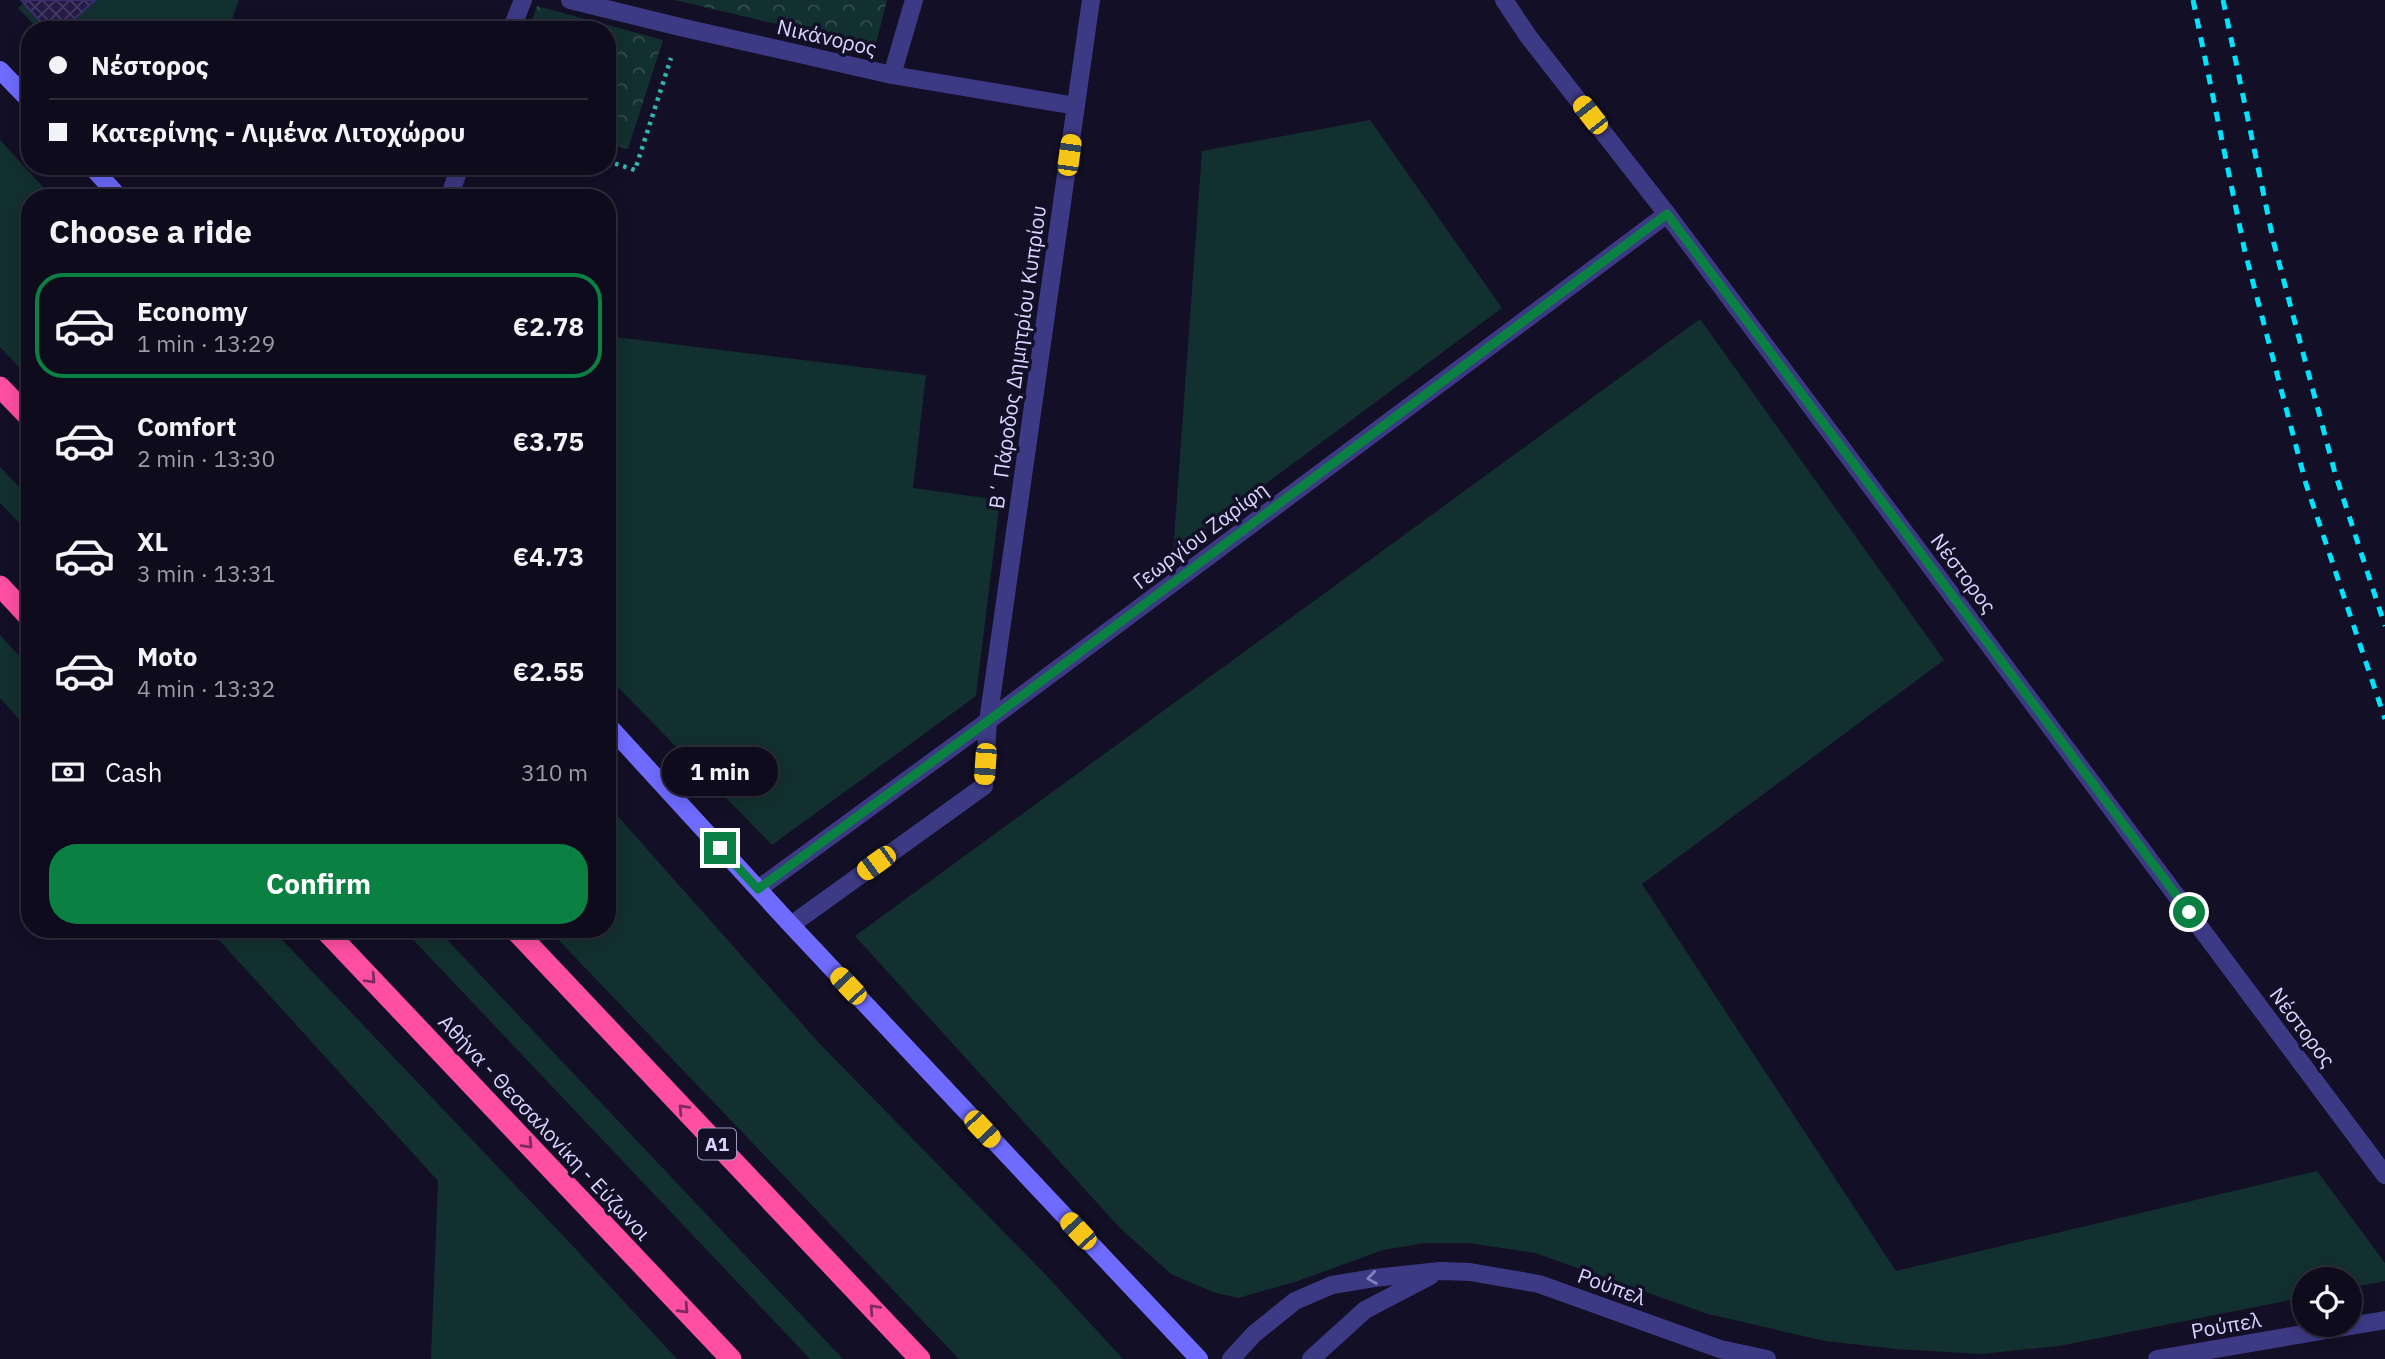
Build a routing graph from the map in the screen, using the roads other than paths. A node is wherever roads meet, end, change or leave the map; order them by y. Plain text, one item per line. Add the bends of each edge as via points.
1 (523, 0) edge
2 (570, 0) edge
3 (914, 0) edge
4 (1091, 0) edge
5 (1504, 0) edge
6 (515, 21) edge
7 (0, 70) edge
8 (892, 75) junction
9 (21, 92) edge
10 (1076, 106) junction
11 (99, 175) edge
12 (112, 189) edge
13 (1667, 214) junction
14 (0, 387) edge
15 (21, 409) edge
16 (0, 586) edge
17 (21, 608) edge
18 (988, 721) junction
19 (616, 734) edge
20 (758, 889) junction
21 (790, 925) junction
22 (333, 938) edge
23 (522, 938) edge
24 (2385, 1175) edge
25 (1440, 1271) junction
26 (2385, 1320) edge
27 (731, 1359) edge
28 (920, 1359) edge
29 (1199, 1359) edge
30 (1231, 1359) edge
31 (1311, 1359) edge
32 (1767, 1359) edge
33 (2157, 1359) edge

1 - 6 street
2 - 8 street, Νικάνορος
3 - 8 street
4 - 10 street, Β΄ Πάροδος Δημητρίου Κυπρίου
5 - 13 street, Νέστορος
7 - 9 main road
8 - 10 street, Νικάνορος
10 - 18 street, Β΄ Πάροδος Δημητρίου Κυπρίου
11 - 12 main road
13 - 18 street, Γεωργίου Ζαρίφη
13 - 24 street, Νέστορος
14 - 15 highway
16 - 17 highway
18 - 20 street, Γεωργίου Ζαρίφη
18 - 21 street, Β΄ Πάροδος Δημητρίου Κυπρίου via 984,786
19 - 20 main road
20 - 21 main road
21 - 29 main road
22 -> 27 highway, Αθήνα - Θεσσαλονίκη - Εύζωνοι
28 -> 23 highway, Α1
25 -> 30 street, Ρούπελ via 1332,1285 1295,1301
25 - 31 street via 1364,1310
25 - 32 street, Ρούπελ via 1539,1284 1720,1349
26 - 33 street, Ρούπελ

